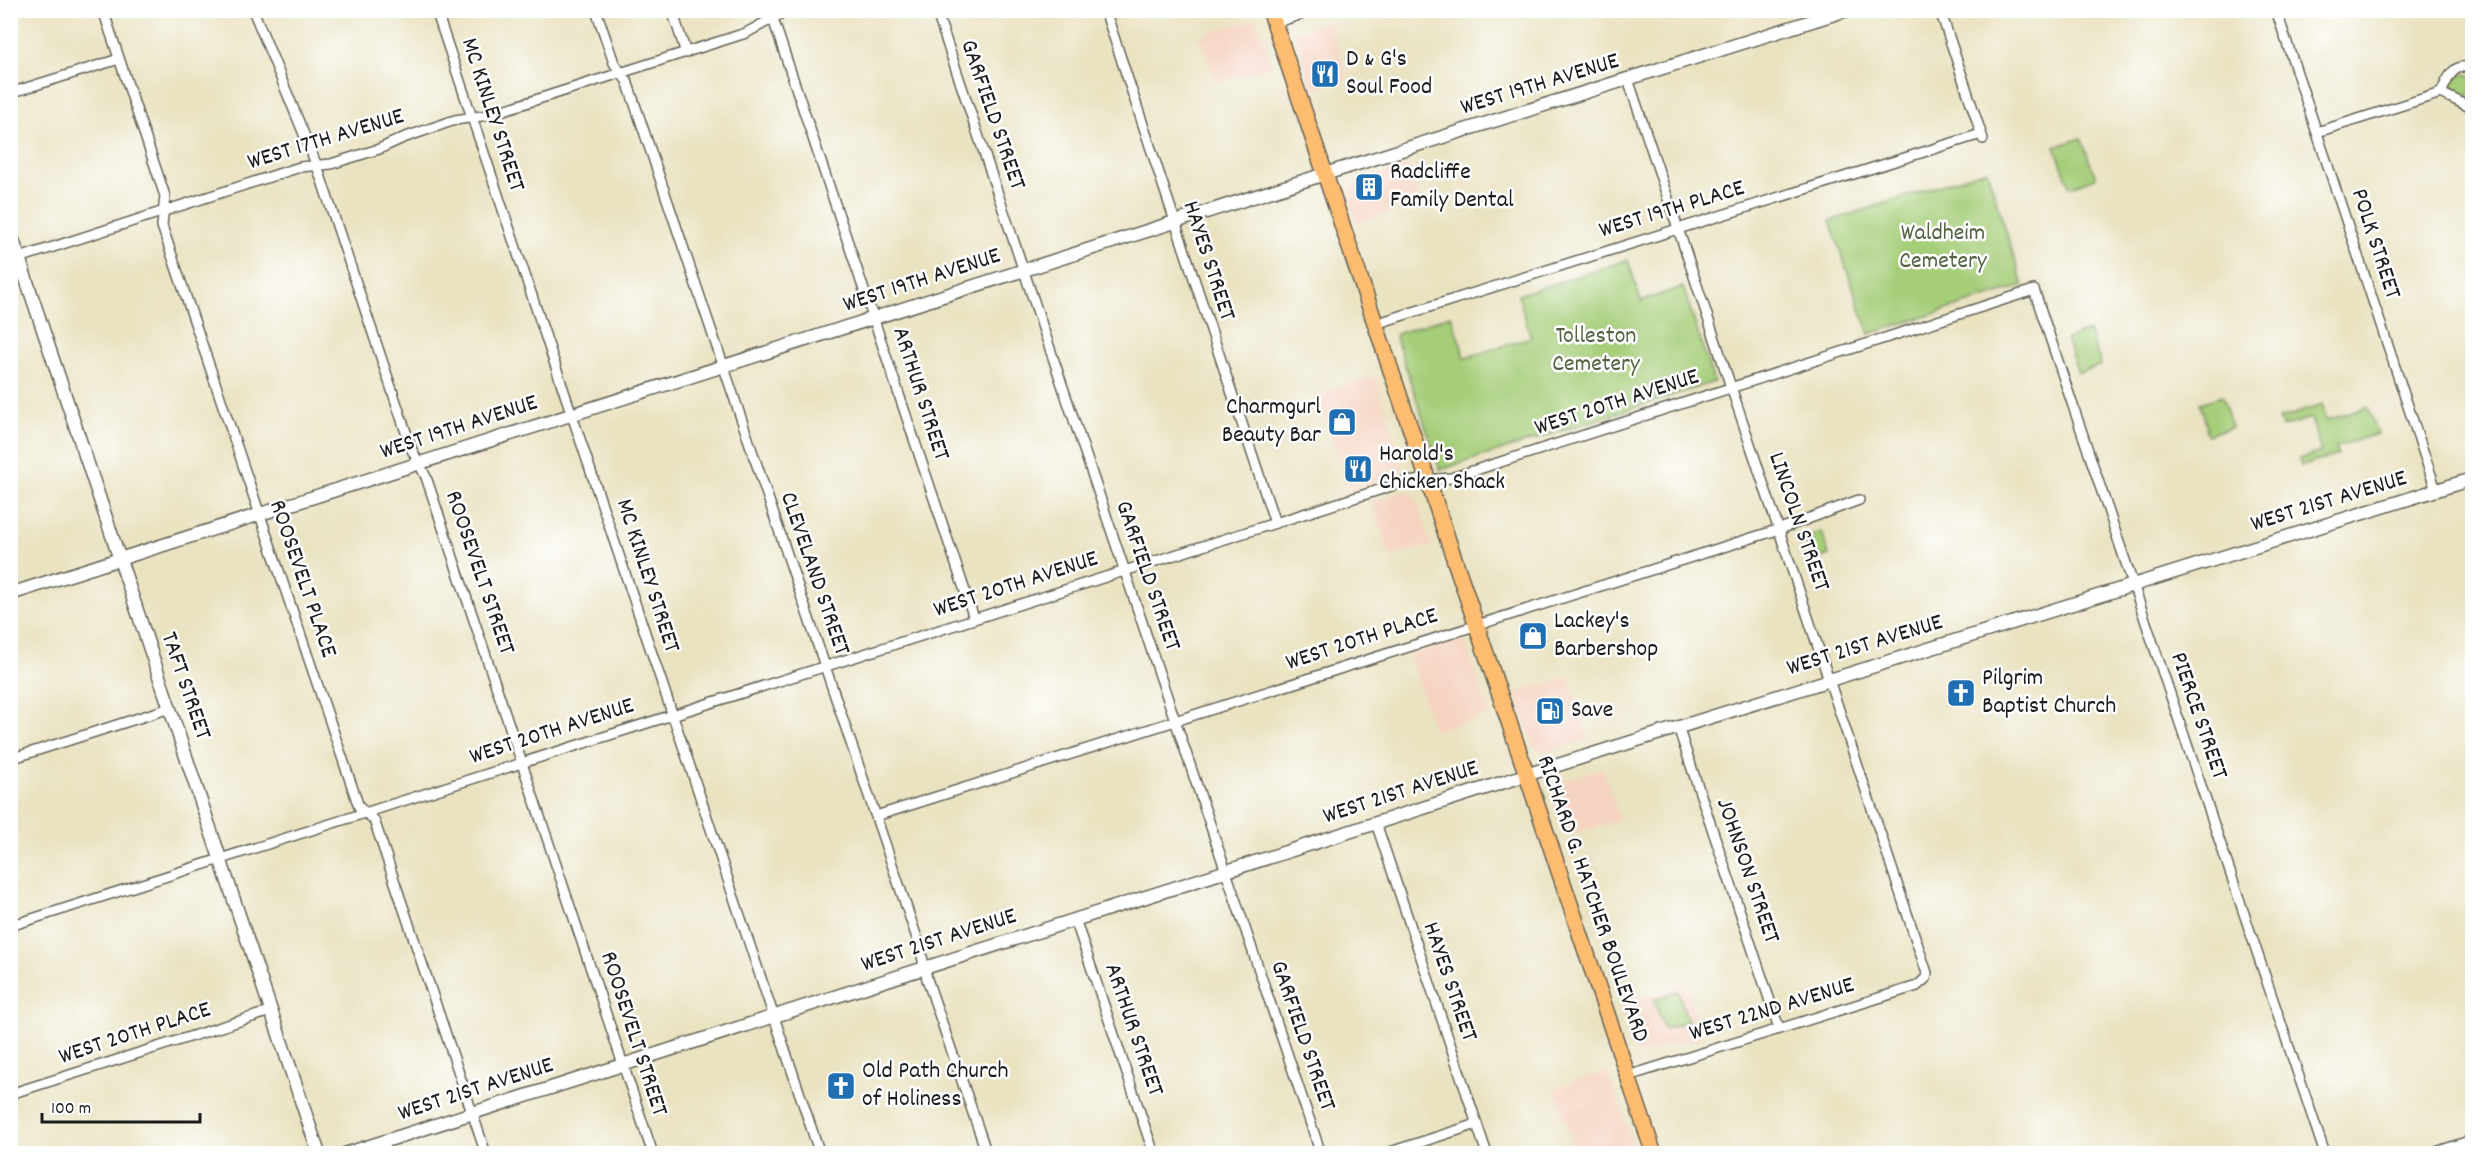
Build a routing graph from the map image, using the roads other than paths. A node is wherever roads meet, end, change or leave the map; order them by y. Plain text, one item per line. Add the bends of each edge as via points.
1 (103, 10) edge
2 (253, 10) edge
3 (436, 10) edge
4 (596, 10) edge
5 (672, 10) edge
6 (788, 10) edge
7 (936, 10) edge
8 (1105, 10) edge
9 (1315, 10) edge
10 (1847, 10) edge
11 (1940, 10) edge
12 (2276, 10) edge
13 (772, 15) edge
14 (1272, 17) edge
15 (686, 52) junction
16 (119, 59) junction
17 (2472, 68) edge
18 (621, 73) junction
19 (1628, 79) junction
20 (10, 93) edge
21 (2441, 93) junction
22 (2472, 108) edge
23 (472, 117) junction
24 (2317, 132) junction
25 (317, 166) junction
26 (1325, 174) junction
27 (164, 211) junction
28 (1175, 222) junction
29 (1678, 228) junction
30 (10, 231) edge
31 (15, 259) edge
32 (1023, 270) junction
33 (2034, 291) joint
34 (874, 318) junction
35 (1376, 324) junction
36 (722, 366) junction
37 (1732, 387) junction
38 (572, 414) junction
39 (419, 463) junction
40 (2472, 479) edge
41 (1428, 480) junction
42 (2436, 490) junction
43 (1859, 500) dead end
44 (260, 514) junction
45 (1275, 523) junction
46 (1780, 529) junction
47 (120, 559) junction
48 (1124, 571) junction
49 (2133, 585) junction
50 (10, 594) edge
51 (974, 618) junction
52 (1476, 624) junction
53 (824, 666) junction
54 (1830, 680) junction
55 (170, 708) junction
56 (673, 715) junction
57 (1175, 721) junction
58 (1678, 727) junction
59 (10, 759) edge
60 (522, 763) junction
61 (1526, 775) junction
62 (366, 813) junction
63 (876, 816) junction
64 (1376, 823) junction
65 (220, 859) junction
66 (1225, 871) junction
67 (1075, 919) junction
68 (10, 926) edge
69 (925, 967) junction
70 (1926, 978) joint
71 (272, 1011) junction
72 (773, 1016) junction
73 (1779, 1028) junction
74 (623, 1064) junction
75 (1628, 1076) junction
76 (10, 1094) edge
77 (472, 1113) junction
78 (1477, 1124) junction
79 (2472, 1140) edge
80 (319, 1154) edge
81 (345, 1154) edge
82 (486, 1154) edge
83 (653, 1154) edge
84 (820, 1154) edge
85 (987, 1154) edge
86 (1154, 1154) edge
87 (1321, 1154) edge
88 (1384, 1154) edge
89 (1486, 1154) edge
90 (1654, 1154) edge
91 (2325, 1154) edge
92 (2430, 1154) edge

1 - 16 street, ROOSEVELT PLACE
2 - 25 street, ROOSEVELT STREET
3 - 23 street, MC KINLEY STREET
4 - 18 street, CLEVELAND STREET
5 - 15 street
6 - 13 street, WEST 17TH AVENUE
7 - 32 street, GARFIELD STREET
8 - 28 street, HAYES STREET
9 - 14 street
10 - 19 street, WEST 19TH AVENUE
11 - 29 street, WEST 19TH PLACE via 1982,136
12 - 24 street, POLK STREET
13 - 15 street, WEST 17TH AVENUE via 746,33
13 - 34 street, ARTHUR STREET
14 - 26 main road, RICHARD G. HATCHER BOULEVARD
15 - 18 street, WEST 17TH AVENUE
16 - 20 street
16 - 27 street, ROOSEVELT PLACE via 165,196
17 - 21 street via 2456,68
18 - 23 street, WEST 17TH AVENUE
18 - 36 street, CLEVELAND STREET via 627,81
19 - 26 street, WEST 19TH AVENUE
19 - 29 street, LINCOLN STREET
21 - 22 street
21 - 24 street
23 - 25 street, WEST 17TH AVENUE
23 - 38 street, MC KINLEY STREET
24 - 42 street, POLK STREET
25 - 27 street, WEST 17TH AVENUE via 300,167
25 - 39 street, ROOSEVELT STREET
26 - 28 street, WEST 19TH AVENUE
26 - 35 main road, RICHARD G. HATCHER BOULEVARD
27 - 31 street, WEST 17TH AVENUE
27 - 44 street, ROOSEVELT PLACE via 162,226
28 - 32 street, WEST 19TH AVENUE
28 - 45 street, HAYES STREET
29 - 35 street, WEST 19TH PLACE
29 - 37 street, LINCOLN STREET
30 - 31 street, TAFT STREET
31 - 47 street, TAFT STREET
32 - 34 street, WEST 19TH AVENUE
32 - 48 street, GARFIELD STREET
33 - 37 street, WEST 20TH AVENUE
33 - 49 street, PIERCE STREET
34 - 36 street, WEST 19TH AVENUE
34 - 51 street, ARTHUR STREET
35 - 41 main road, RICHARD G. HATCHER BOULEVARD
36 - 38 street, WEST 19TH AVENUE
36 - 53 street, CLEVELAND STREET
37 - 41 street, WEST 20TH AVENUE via 1451,478
37 - 46 street, LINCOLN STREET
38 - 39 street, WEST 19TH AVENUE
38 - 56 street, MC KINLEY STREET
39 - 44 street, WEST 19TH AVENUE
39 - 60 street, ROOSEVELT STREET
40 - 42 street, WEST 21ST AVENUE
41 - 45 street, WEST 20TH AVENUE via 1404,482
41 - 52 main road, RICHARD G. HATCHER BOULEVARD
42 - 49 street, WEST 21ST AVENUE
43 - 46 street, WEST 20TH PLACE
44 - 47 street, WEST 19TH AVENUE
44 - 62 street, ROOSEVELT PLACE via 358,807
45 - 48 street, WEST 20TH AVENUE
46 - 52 street, WEST 20TH PLACE
46 - 54 street, LINCOLN STREET
47 - 50 street, WEST 19TH AVENUE
47 - 55 street, TAFT STREET
48 - 51 street, WEST 20TH AVENUE
48 - 57 street, GARFIELD STREET
49 - 54 street, WEST 21ST AVENUE
49 - 91 street, PIERCE STREET
51 - 53 street, WEST 20TH AVENUE
52 - 57 street, WEST 20TH PLACE
52 - 61 main road, RICHARD G. HATCHER BOULEVARD
53 - 56 street, WEST 20TH AVENUE
53 - 63 street, CLEVELAND STREET
54 - 58 street, WEST 21ST AVENUE
54 - 70 street, LINCOLN STREET via 1926,966
55 - 59 street
55 - 65 street, TAFT STREET
56 - 60 street, WEST 20TH AVENUE
56 - 72 street, MC KINLEY STREET
57 - 63 street, WEST 20TH PLACE
57 - 66 street, GARFIELD STREET
58 - 61 street, WEST 21ST AVENUE
58 - 73 street, JOHNSON STREET
60 - 62 street, WEST 20TH AVENUE
60 - 74 street, ROOSEVELT STREET
61 - 64 street, WEST 21ST AVENUE
61 - 75 main road, RICHARD G. HATCHER BOULEVARD
62 - 65 street, WEST 20TH AVENUE
62 - 77 street, ROOSEVELT PLACE via 376,825
63 - 69 street, CLEVELAND STREET
64 - 66 street, WEST 21ST AVENUE
64 - 78 street, HAYES STREET
65 - 68 street, WEST 20TH AVENUE
65 - 71 street, TAFT STREET
66 - 67 street, WEST 21ST AVENUE
66 - 87 street, GARFIELD STREET
67 - 69 street, WEST 21ST AVENUE
67 - 86 street, ARTHUR STREET
69 - 72 street, WEST 21ST AVENUE
69 - 85 street, CLEVELAND STREET
70 - 73 street, WEST 22ND AVENUE via 1917,986
71 - 76 street, WEST 20TH PLACE
71 - 80 street, TAFT STREET
72 - 74 street, WEST 21ST AVENUE
72 - 84 street, MC KINLEY STREET
73 - 75 street, WEST 22ND AVENUE
74 - 77 street, WEST 21ST AVENUE
74 - 83 street, ROOSEVELT STREET
75 - 90 main road, RICHARD G. HATCHER BOULEVARD
77 - 81 street, WEST 21ST AVENUE
77 - 82 street, ROOSEVELT PLACE
78 - 88 street
78 - 89 street, HAYES STREET
79 - 92 street

